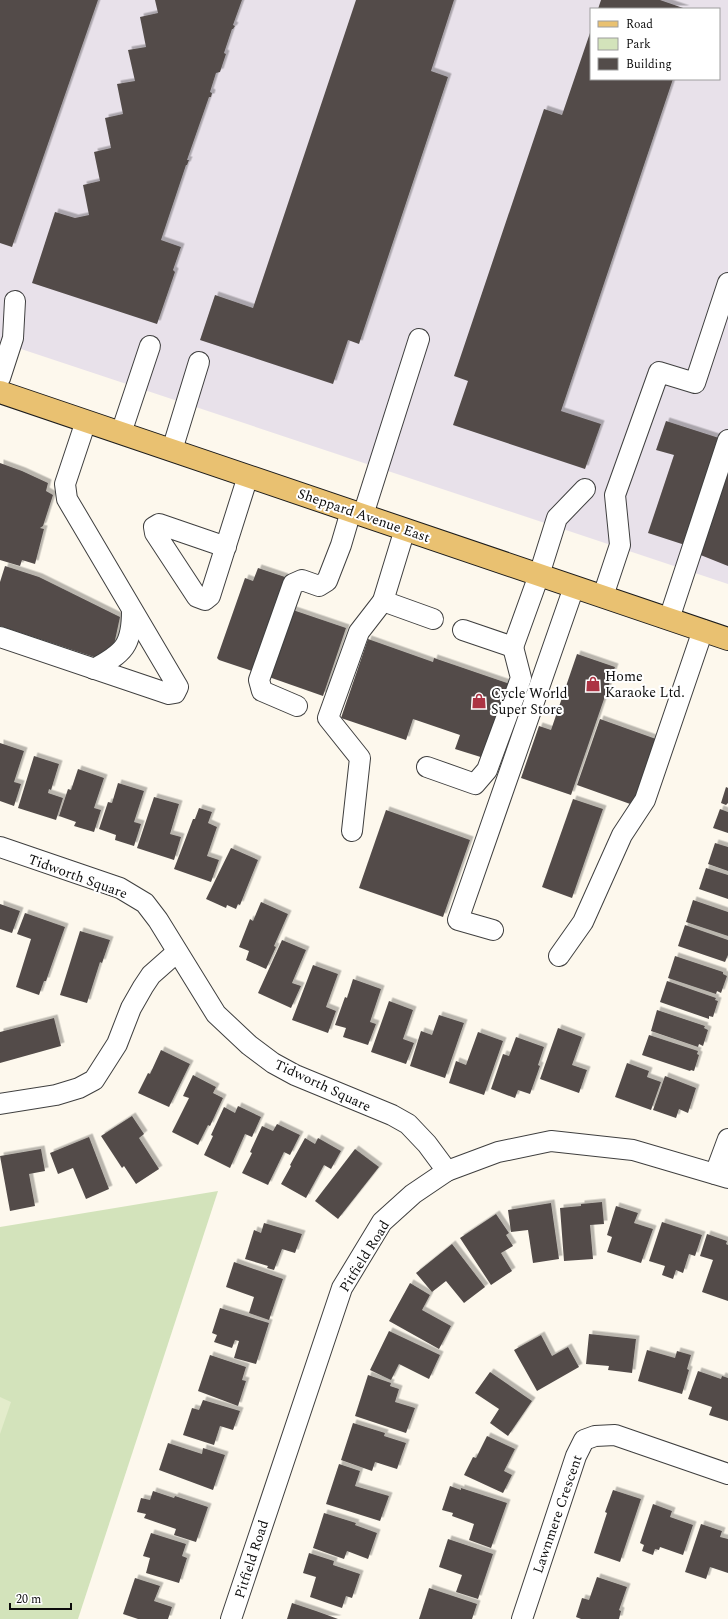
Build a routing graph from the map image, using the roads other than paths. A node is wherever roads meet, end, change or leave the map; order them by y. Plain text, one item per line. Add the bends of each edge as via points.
1 (728, 283) edge
2 (14, 301) dead end
3 (419, 340) dead end
4 (150, 346) dead end
5 (199, 362) dead end
6 (0, 378) edge
7 (0, 392) edge
8 (86, 421) junction
9 (121, 433) junction
10 (728, 440) edge
11 (172, 450) junction
12 (248, 476) junction
13 (585, 489) dead end
14 (357, 513) junction
15 (405, 529) junction
16 (226, 547) dead end
17 (539, 575) junction
18 (574, 586) junction
19 (603, 596) junction
20 (383, 601) junction
21 (132, 610) junction
22 (434, 619) dead end
23 (669, 619) junction
24 (463, 630) dead end
25 (703, 630) junction
26 (0, 637) edge
27 (728, 639) edge
28 (513, 647) junction
29 (94, 669) junction
30 (297, 706) dead end
31 (427, 767) dead end
32 (352, 831) dead end
33 (0, 847) edge
34 (493, 930) dead end
35 (177, 952) junction
36 (559, 956) dead end
37 (0, 1104) edge
38 (728, 1139) edge
39 (447, 1171) junction
40 (722, 1176) edge
41 (728, 1474) edge
42 (231, 1619) edge
43 (522, 1619) edge

1 - 19 street via 696,383 659,372 615,496 620,544
2 - 6 street via 12,338
3 - 14 street
4 - 9 street
5 - 11 street
7 - 8 main road, Sheppard Avenue East
8 - 9 main road, Sheppard Avenue East
8 - 21 street via 65,484 67,500
9 - 11 main road, Sheppard Avenue East
10 - 23 street
11 - 12 main road, Sheppard Avenue East
12 - 14 main road, Sheppard Avenue East
12 - 16 street
13 - 17 street via 557,518
14 - 15 main road, Sheppard Avenue East
14 - 30 street via 340,545 327,581 319,586 302,580 293,584 259,680 262,691
15 - 17 main road, Sheppard Avenue East
15 - 20 street
17 - 18 main road, Sheppard Avenue East
17 - 28 street
18 - 19 main road, Sheppard Avenue East
18 - 34 street via 458,920
19 - 23 main road, Sheppard Avenue East
20 - 22 street
20 - 32 street via 359,632 328,718 360,758
21 - 29 street via 130,638 122,651
21 - 29 street via 178,687 176,693 170,694
23 - 25 main road, Sheppard Avenue East
24 - 28 street
25 - 27 main road, Sheppard Avenue East
25 - 36 street via 645,800 622,835 583,922
26 - 29 street
28 - 31 street via 521,678 487,770 475,784
33 - 35 street, Tidworth Square via 120,888 145,903
35 - 37 street via 143,987 131,1008 117,1044 94,1080 62,1093
35 - 39 street, Tidworth Square via 216,1014 249,1045 295,1075 408,1124
38 - 40 street
39 - 40 street, Pitfield Road via 498,1152 551,1141 633,1150
39 - 42 street, Pitfield Road via 413,1194 382,1222 342,1288
41 - 43 street, Lawnmere Crescent via 615,1435 595,1436 584,1440 576,1456

